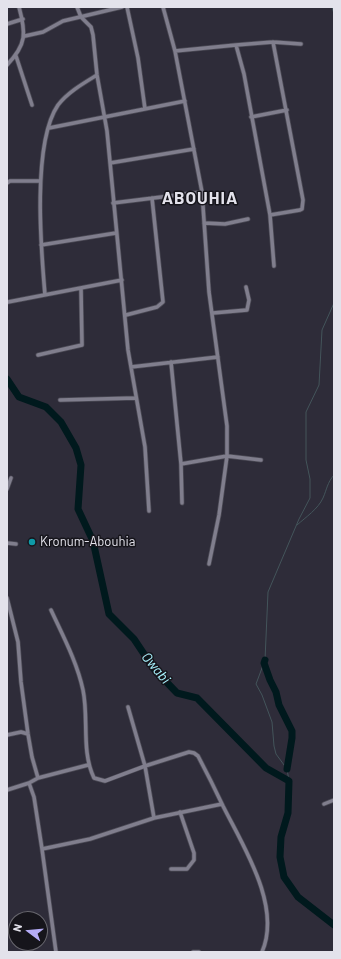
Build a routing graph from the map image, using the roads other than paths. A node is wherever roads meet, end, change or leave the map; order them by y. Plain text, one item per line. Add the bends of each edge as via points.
1 (19, 7) edge
2 (77, 7) edge
3 (122, 7) edge
4 (127, 7) edge
5 (163, 7) edge
6 (81, 17) junction
7 (22, 19) junction
8 (7, 24) edge
9 (25, 36) junction
10 (273, 42) junction
11 (301, 44) dead end
12 (236, 45) junction
13 (175, 51) junction
14 (16, 56) junction
15 (7, 65) edge
16 (97, 75) junction
17 (185, 101) junction
18 (32, 105) dead end
19 (145, 109) junction
20 (287, 110) junction
21 (105, 117) junction
22 (251, 117) junction
23 (49, 128) junction
24 (194, 149) junction
25 (110, 163) junction
26 (40, 181) junction
27 (7, 183) edge
28 (202, 192) junction
29 (152, 198) junction
30 (113, 203) junction
31 (270, 215) junction
32 (248, 220) dead end
33 (204, 223) junction
34 (116, 233) junction
35 (42, 245) junction
36 (274, 266) dead end
37 (122, 280) junction
38 (246, 287) dead end
39 (81, 288) junction
40 (44, 295) junction
41 (8, 302) edge
42 (213, 313) junction
43 (126, 315) junction
44 (38, 355) dead end
45 (218, 357) junction
46 (171, 362) junction
47 (131, 367) junction
48 (136, 398) junction
49 (60, 400) dead end
50 (227, 456) junction
51 (261, 460) dead end
52 (181, 464) junction
53 (11, 478) dead end
54 (7, 489) edge
55 (182, 503) dead end
56 (149, 511) dead end
57 (7, 543) edge
58 (16, 544) dead end
59 (209, 564) dead end
60 (7, 598) edge
61 (51, 610) dead end
62 (128, 707) dead end
63 (28, 734) junction
64 (7, 735) edge
65 (88, 765) junction
66 (145, 766) junction
67 (38, 778) junction
68 (29, 783) junction
69 (7, 790) edge
70 (334, 800) edge
71 (222, 804) junction
72 (324, 804) dead end
73 (180, 812) junction
74 (154, 818) junction
75 (42, 849) junction
76 (171, 869) dead end
77 (56, 952) edge
78 (193, 952) edge
79 (199, 952) edge
80 (262, 952) edge

1 - 7 street
2 - 6 street
3 - 6 street
4 - 19 street
5 - 13 street
6 - 9 street
6 - 16 street via 91,27
7 - 8 street
7 - 9 street
9 - 14 street
10 - 11 street
10 - 12 street
10 - 20 street
12 - 13 street
12 - 22 street
13 - 17 street
14 - 15 street
14 - 18 street
16 - 21 street
16 - 23 street via 62,100
17 - 19 street
17 - 24 street
19 - 21 street
20 - 22 street
20 - 31 street via 303,205 300,210
21 - 23 street
21 - 25 street
22 - 31 street
23 - 26 street
24 - 25 street
24 - 28 street
25 - 30 street
26 - 27 street
26 - 35 street
28 - 29 street
28 - 33 street
29 - 30 street
29 - 43 street via 163,302 157,307
30 - 34 street
31 - 36 street
32 - 33 street via 225,224
33 - 42 street
34 - 35 street
34 - 37 street
35 - 40 street
37 - 39 street
37 - 43 street
38 - 42 street via 249,300 247,310
39 - 40 street
39 - 44 street via 82,345
40 - 41 street
42 - 45 street
43 - 47 street
45 - 46 street
45 - 50 street via 227,426
46 - 47 street
46 - 52 street
47 - 48 street
48 - 49 street
48 - 56 street via 145,446
50 - 51 street
50 - 52 street
50 - 59 street
52 - 55 street
53 - 54 street
57 - 58 street
60 - 63 street via 18,642
61 - 65 street via 75,663 83,690
62 - 66 street
63 - 64 street via 21,732
63 - 67 street
65 - 66 street via 94,778 105,781
65 - 67 street
66 - 71 street via 194,752 202,762
66 - 74 street
67 - 68 street
68 - 69 street
68 - 75 street via 34,797
70 - 72 street
71 - 73 street
71 - 80 street via 250,856 264,896 267,931
73 - 74 street
73 - 76 street via 194,860 187,869
74 - 75 street via 90,839
75 - 77 street
78 - 79 street

